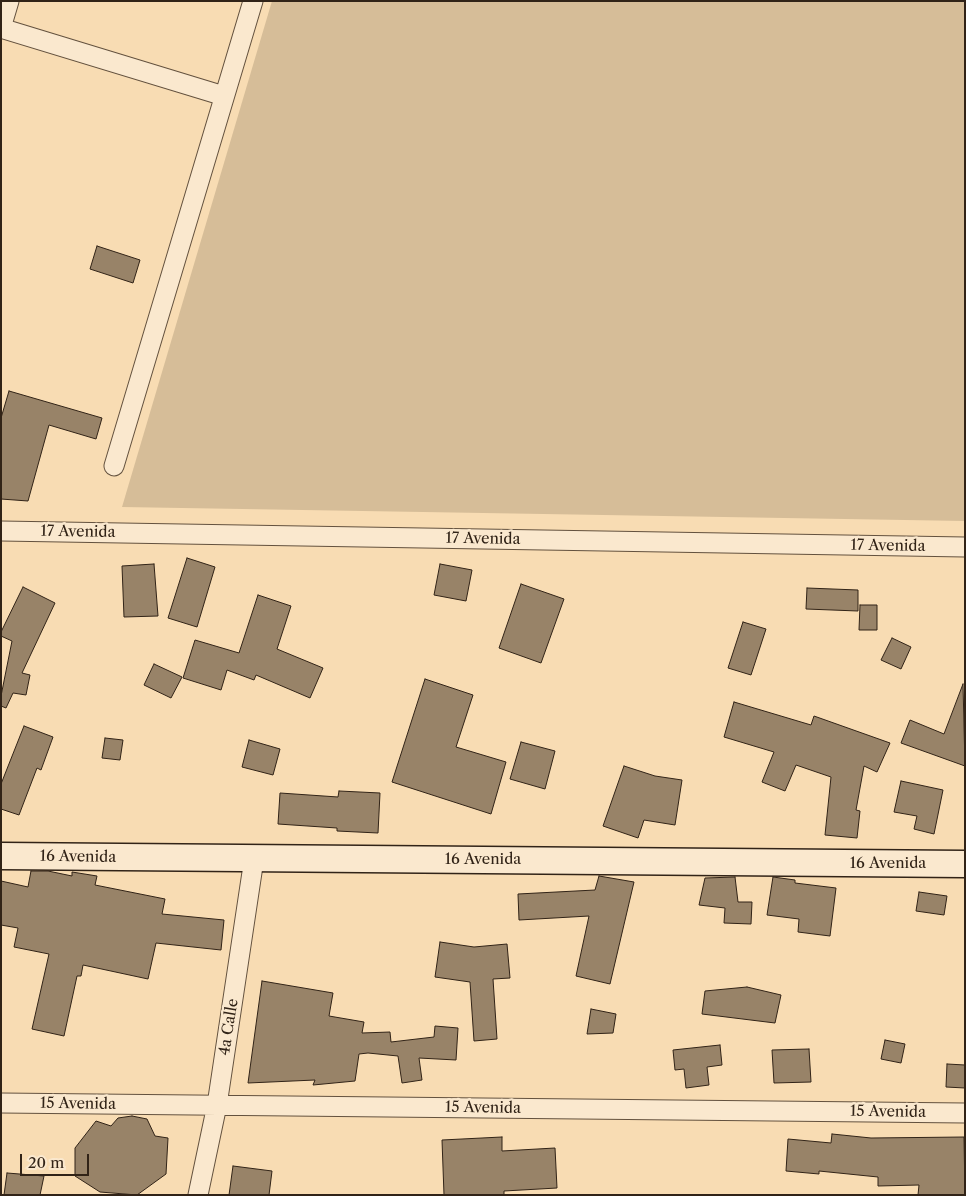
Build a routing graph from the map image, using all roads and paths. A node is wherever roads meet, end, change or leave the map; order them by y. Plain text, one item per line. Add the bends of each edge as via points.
1 (9, 1) edge
2 (252, 1) edge
3 (1, 28) edge
4 (224, 96) junction
5 (114, 466) dead end
6 (1, 531) edge
7 (965, 547) edge
8 (1, 856) edge
9 (254, 859) junction
10 (965, 864) edge
11 (1, 1103) edge
12 (217, 1105) junction
13 (965, 1113) edge
14 (198, 1195) edge

1 - 3 street
2 - 4 street
3 - 4 street
4 - 5 street
6 - 7 street, 17 Avenida
8 - 9 main road, 16 Avenida
9 - 10 main road, 16 Avenida
9 - 12 street, 4a Calle
11 - 12 street, 15 Avenida
12 - 13 street, 15 Avenida
12 - 14 street, 4a Calle

